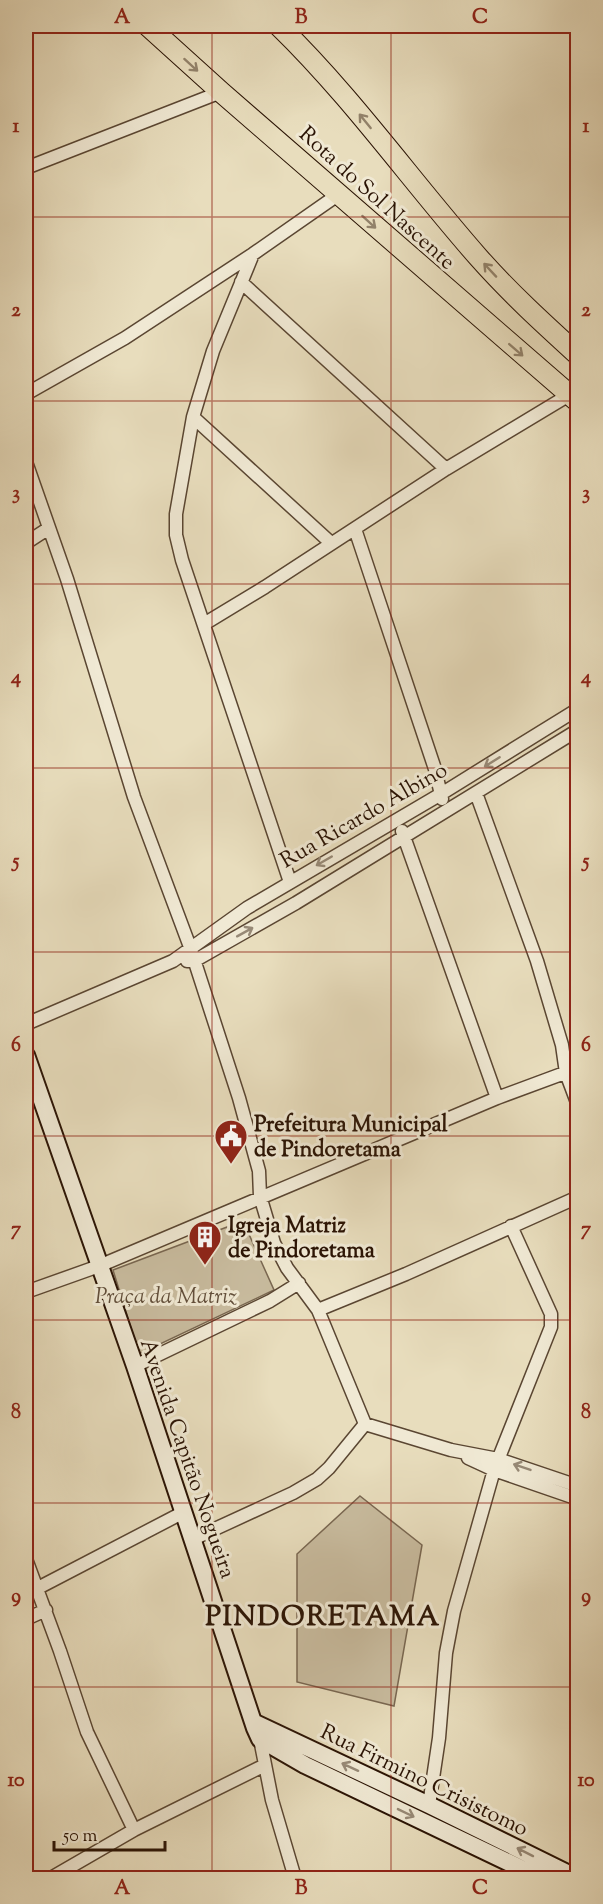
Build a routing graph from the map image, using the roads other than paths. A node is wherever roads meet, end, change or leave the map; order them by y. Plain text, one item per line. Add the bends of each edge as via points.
1 (148, 26) edge
2 (279, 26) edge
3 (221, 92) junction
4 (26, 168) edge
5 (339, 194) junction
6 (253, 254) junction
7 (241, 282) junction
8 (578, 355) edge
9 (26, 394) edge
10 (573, 399) edge
11 (193, 417) junction
12 (26, 462) edge
13 (446, 469) junction
14 (49, 528) junction
15 (355, 529) junction
16 (26, 543) edge
17 (331, 543) junction
18 (204, 624) junction
19 (578, 709) edge
20 (578, 730) edge
21 (527, 740) junction
22 (537, 755) junction
23 (476, 793) junction
24 (441, 794) junction
25 (446, 811) junction
26 (396, 820) junction
27 (405, 837) junction
28 (290, 882) junction
29 (190, 948) junction
30 (173, 961) junction
31 (194, 961) junction
32 (26, 1024) edge
33 (26, 1056) edge
34 (572, 1071) edge
35 (497, 1098) junction
36 (578, 1105) edge
37 (260, 1196) junction
38 (578, 1197) edge
39 (511, 1226) junction
40 (99, 1266) junction
41 (299, 1283) junction
42 (26, 1292) edge
43 (318, 1310) junction
44 (135, 1366) junction
45 (365, 1424) junction
46 (496, 1465) junction
47 (578, 1486) edge
48 (578, 1498) edge
49 (184, 1512) junction
50 (193, 1539) junction
51 (26, 1559) edge
52 (36, 1589) junction
53 (46, 1610) junction
54 (26, 1619) edge
55 (253, 1722) junction
56 (260, 1739) junction
57 (265, 1765) junction
58 (429, 1805) junction
59 (134, 1830) junction
60 (53, 1878) edge
61 (295, 1878) edge
62 (541, 1878) edge
63 (577, 1878) edge

1 -> 3 highway, Rota do Sol Nascente
8 -> 2 highway, Rota do Sol Nascente via 480,259 350,103
3 - 4 street
3 - 5 highway, Rota do Sol Nascente
5 - 6 street
5 -> 10 highway, Rota do Sol Nascente
6 - 7 street
6 - 9 street via 125,338
7 - 11 street via 213,351
7 - 13 street
10 - 13 street
11 - 17 street
11 - 18 street via 175,525 182,560
12 - 14 street
13 - 15 street
14 - 16 street
14 - 29 street via 134,797
15 - 17 street
15 - 24 street
17 - 18 street
18 - 28 street
19 - 21 street, Rua Ricardo Albino
20 - 22 street, Rua Ricardo Albino
21 - 22 street
21 -> 24 street, Rua Ricardo Albino
22 - 23 street, Rua Ricardo Albino
23 - 25 street, Rua Ricardo Albino
23 - 34 street
24 - 25 street
24 - 26 street, Rua Ricardo Albino
25 - 27 street, Rua Ricardo Albino
26 - 27 street
26 -> 28 street, Rua Ricardo Albino
31 -> 27 street, Rua Ricardo Albino
27 - 35 street
28 - 29 street, Rua Ricardo Albino
29 - 30 street, Rua Ricardo Albino
29 - 31 street
30 - 31 street, Rua Ricardo Albino
30 - 32 street, Rua Ricardo Albino
31 - 37 street via 260,1171
33 - 40 main road, Avenida Capitão Nogueira
34 - 35 street
34 - 36 street
35 - 37 street
37 - 40 street
37 - 41 street via 274,1243
38 - 39 street
39 - 43 street
39 - 46 street via 552,1321
40 - 42 street
40 - 44 main road, Avenida Capitão Nogueira
41 - 43 street
41 - 44 street
43 - 45 street
44 - 49 main road, Avenida Capitão Nogueira
45 - 46 street
45 - 50 street via 317,1479
47 -> 46 street
46 - 48 street
46 - 58 street via 454,1611
49 - 50 main road, Avenida Capitão Nogueira
49 - 52 street
50 - 55 main road, Avenida Capitão Nogueira
51 - 52 street
52 - 53 street
53 - 54 street
53 - 59 street via 87,1731
55 - 56 main road, Avenida Capitão Nogueira
58 -> 55 main road, Rua Firmino Crisistomo
56 - 57 street
56 -> 62 main road, Rua Firmino Crisistomo via 305,1765
57 - 59 street
57 - 61 street
63 -> 58 main road, Rua Firmino Crisistomo
59 - 60 street

